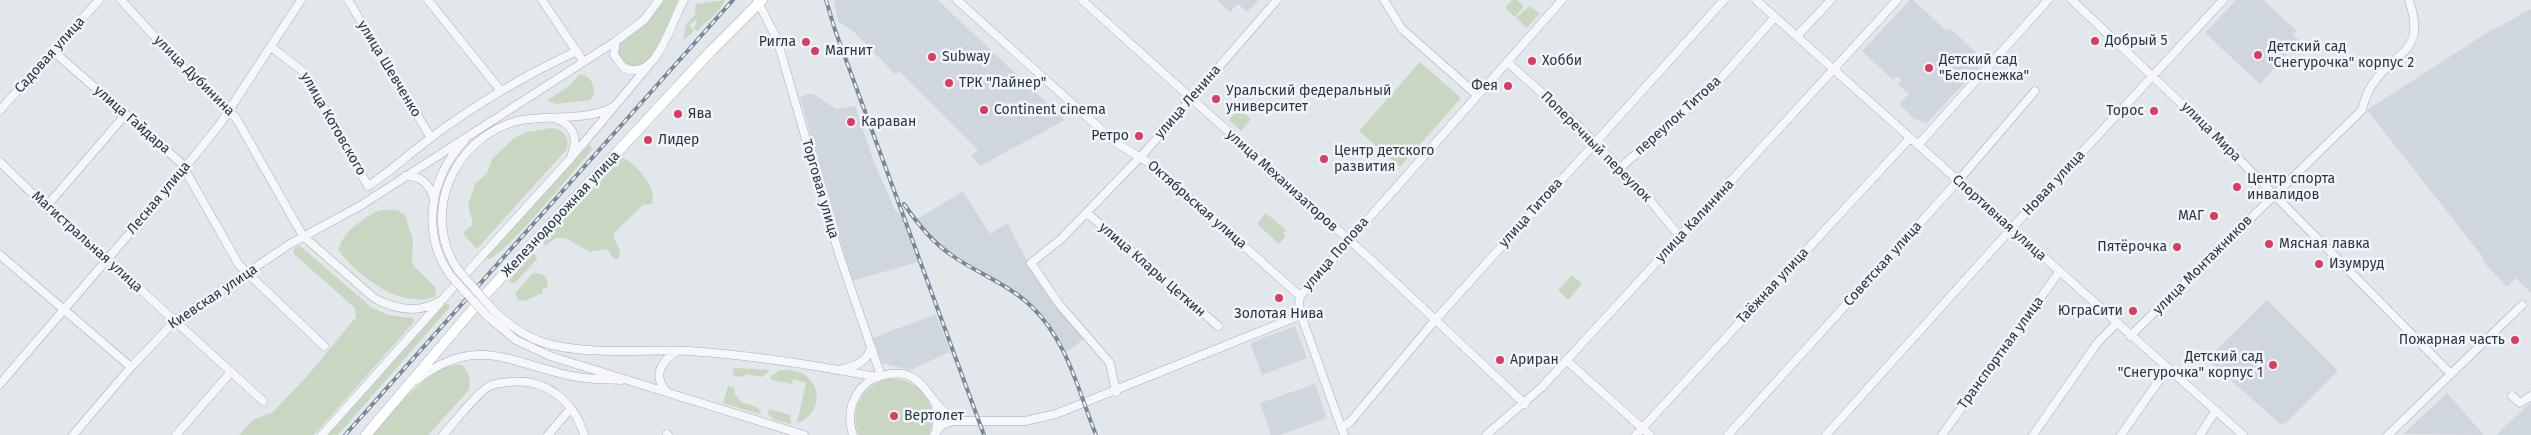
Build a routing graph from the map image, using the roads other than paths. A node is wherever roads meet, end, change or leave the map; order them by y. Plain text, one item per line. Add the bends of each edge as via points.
1 (99, 0) edge
2 (121, 0) edge
3 (301, 0) edge
4 (348, 0) edge
5 (428, 0) edge
6 (542, 0) edge
7 (684, 0) edge
8 (956, 0) edge
9 (1082, 0) edge
10 (1277, 0) edge
11 (1384, 0) edge
12 (1562, 0) edge
13 (1724, 0) edge
14 (1756, 0) edge
15 (1831, 0) edge
16 (1897, 0) edge
17 (2048, 0) edge
18 (2072, 0) edge
19 (2223, 0) edge
20 (2409, 0) edge
21 (657, 1) edge
22 (759, 1) edge
23 (1775, 16) junction
24 (1797, 36) junction
25 (616, 40) junction
26 (271, 47) junction
27 (53, 51) junction
28 (576, 51) junction
29 (583, 61) junction
30 (1507, 62) junction
31 (650, 64) junction
32 (1836, 69) junction
33 (2154, 76) junction
34 (500, 91) junction
35 (2035, 91) dead end
36 (1477, 96) junction
37 (1192, 100) junction
38 (619, 102) junction
39 (0, 110) edge
40 (229, 112) junction
41 (125, 115) junction
42 (541, 117) junction
43 (477, 129) junction
44 (431, 138) junction
45 (1910, 138) junction
46 (1595, 142) junction
47 (1918, 145) junction
48 (1140, 157) junction
49 (571, 158) junction
50 (0, 162) edge
51 (1620, 168) junction
52 (184, 170) junction
53 (405, 176) junction
54 (1958, 181) junction
55 (2274, 194) junction
56 (434, 199) junction
57 (46, 207) junction
58 (1087, 213) junction
59 (2011, 229) junction
60 (303, 236) junction
61 (1681, 238) junction
62 (1349, 240) junction
63 (2, 259) edge
64 (107, 259) junction
65 (2058, 272) junction
66 (246, 275) junction
67 (1300, 298) junction
68 (442, 300) junction
69 (2522, 305) dead end
70 (64, 310) junction
71 (491, 314) junction
72 (1301, 315) junction
73 (1436, 319) junction
74 (1288, 320) junction
75 (176, 321) junction
76 (2117, 323) junction
77 (1218, 326) dead end
78 (2130, 336) junction
79 (324, 346) dead end
80 (871, 348) junction
81 (677, 351) junction
82 (1566, 360) junction
83 (131, 367) junction
84 (2167, 369) junction
85 (839, 370) junction
86 (231, 372) junction
87 (2451, 374) junction
88 (879, 376) junction
89 (633, 381) junction
90 (0, 384) edge
91 (410, 385) junction
92 (667, 392) junction
93 (1116, 392) junction
94 (2512, 396) dead end
95 (2531, 396) edge
96 (933, 398) junction
97 (263, 401) dead end
98 (1525, 404) junction
99 (569, 406) junction
100 (2216, 410) junction
101 (966, 420) junction
102 (1642, 428) junction
103 (1343, 431) edge
104 (73, 435) edge
105 (176, 435) edge
106 (322, 435) edge
107 (366, 435) edge
108 (443, 435) edge
109 (548, 435) edge
110 (584, 435) edge
111 (804, 435) edge
112 (853, 435) edge
113 (934, 435) edge
114 (1486, 435) edge
115 (1636, 435) edge
116 (1650, 435) edge
117 (1728, 435) edge
118 (1826, 435) edge
119 (1942, 435) edge
120 (2033, 435) edge
121 (2121, 435) edge
122 (2200, 435) edge
123 (2244, 435) edge
124 (2388, 435) edge

1 - 27 street, Садовая улица
2 - 40 street, улица Дубинина
3 - 26 street, Лесная улица
4 - 44 street, улица Шевченко
5 - 34 street
6 - 28 street
7 - 31 street via 665,42
8 - 48 street, Октябрьская улица via 1115,142
9 - 37 street, улица Механизаторов
10 - 37 street, улица Ленина
11 - 36 street via 1402,29
12 - 30 street, улица Попова
13 - 46 street, улица Титова
14 - 23 street, Спортивная улица
15 - 24 street
16 - 32 street, улица Калинина
17 - 47 street
18 - 33 street, улица Мира
19 - 33 street, Новая улица
20 - 55 street, улица Монтажников via 2416,24 2408,48 2371,85 2362,110
21 - 25 street via 644,20
22 - 80 street, Торговая улица via 777,39
22 - 91 main road, Железнодорожная улица via 484,296
23 - 24 street, Спортивная улица
23 - 51 street, переулок Титова via 1715,85
24 - 32 street, Спортивная улица
25 - 29 street
25 - 31 street via 614,55 624,68 636,70
26 - 40 street, Лесная улица
26 - 44 street, улица Котовского via 304,72 368,186
27 - 39 street, Садовая улица
27 - 41 street, улица Гайдара
28 - 29 street
28 - 34 street
29 - 43 street
30 - 36 street, улица Попова
30 - 46 street, Поперечный переулок
31 - 38 street
32 - 45 street, Спортивная улица
32 - 61 street, улица Калинина
33 - 55 street, улица Мира
33 - 59 street, Новая улица
34 - 44 street
35 - 54 street, Советская улица
36 - 62 street, улица Попова
37 - 48 street, улица Ленина
37 - 62 street, улица Механизаторов
38 - 42 street via 611,109 596,114
38 - 49 street
40 - 52 street, Лесная улица
40 - 60 street, улица Дубинина via 242,127
41 - 52 street, улица Гайдара via 174,157
41 - 57 street
42 - 49 street via 563,121 572,129 575,145
42 - 71 street, bridge via 514,122 490,134 467,153 452,174 444,194 442,225 446,249
43 - 53 street, Киевская улица
43 - 56 street via 450,158
45 - 47 street, Спортивная улица
45 - 102 street, Таёжная улица
46 - 51 street, Поперечный переулок
46 - 73 street, улица Титова
47 - 54 street, Спортивная улица
48 - 58 street, улица Ленина
48 - 67 street, Октябрьская улица via 1154,166
49 - 68 street
50 - 57 street, Магистральная улица
51 - 61 street, Поперечный переулок
52 - 64 street, Лесная улица
52 - 66 street, улица Гайдара
53 - 56 street via 415,176 424,181
53 - 60 street, Киевская улица via 360,206
54 - 59 street, Спортивная улица
54 - 117 street, Советская улица
55 - 78 street, улица Монтажников
55 - 87 street, улица Мира
56 - 71 street, bridge via 434,240 443,264 451,276
57 - 64 street, Магистральная улица
58 - 77 street, улица Клары Цеткин
58 - 93 street, улица Ленина via 1048,251 1031,262 1054,297 1110,363
59 - 65 street, Спортивная улица
59 - 118 street, Новая улица
60 - 66 street, Киевская улица
60 - 68 street, улица Дубинина via 384,304 417,309
61 - 82 street, улица Калинина
62 - 67 street, улица Попова
62 - 73 street, улица Механизаторов
63 - 70 street
64 - 70 street, Лесная улица
64 - 75 street, Магистральная улица
65 - 76 street, Спортивная улица
65 - 119 street, Транспортная улица
66 - 75 street, Киевская улица
66 - 79 street, улица Гайдара
67 - 72 street, улица Попова
67 - 74 street
68 - 106 street
69 - 87 street
70 - 83 street
70 - 90 street, Лесная улица
71 - 81 street via 530,338 552,345 602,350
71 - 89 street via 505,332 532,349
72 - 74 street
72 - 103 street
73 - 98 street, улица Механизаторов
73 - 103 street, улица Титова
74 - 93 street
75 - 83 street, Киевская улица
75 - 86 street, Магистральная улица
76 - 78 street, Спортивная улица
76 - 120 street via 2098,342
78 - 84 street, Спортивная улица
80 - 85 street via 861,362
80 - 88 street, Торговая улица
81 - 85 street via 782,359
81 - 92 street via 660,367 660,381
82 - 98 street, улица Калинина
82 - 102 street
83 - 104 street, Киевская улица
84 - 100 street, Спортивная улица
84 - 121 street
85 - 88 street
86 - 97 street, Магистральная улица
86 - 105 street
87 - 124 street
88 - 96 street via 898,374 911,377
88 - 112 street via 863,387 852,404
89 - 91 street via 578,377 520,360 482,354 442,364
89 - 92 street
91 - 107 main road, Железнодорожная улица
92 - 111 street
93 - 101 street via 1036,419
94 - 95 street via 2520,403
96 - 101 street via 946,414
96 - 113 street via 938,416
98 - 114 street, улица Калинина
99 - 108 street via 553,391 534,384 516,382 487,388
99 - 109 street
99 - 110 street
100 - 122 street
100 - 123 street, Спортивная улица
101 - 113 street via 945,424
102 - 115 street, Таёжная улица
102 - 116 street

